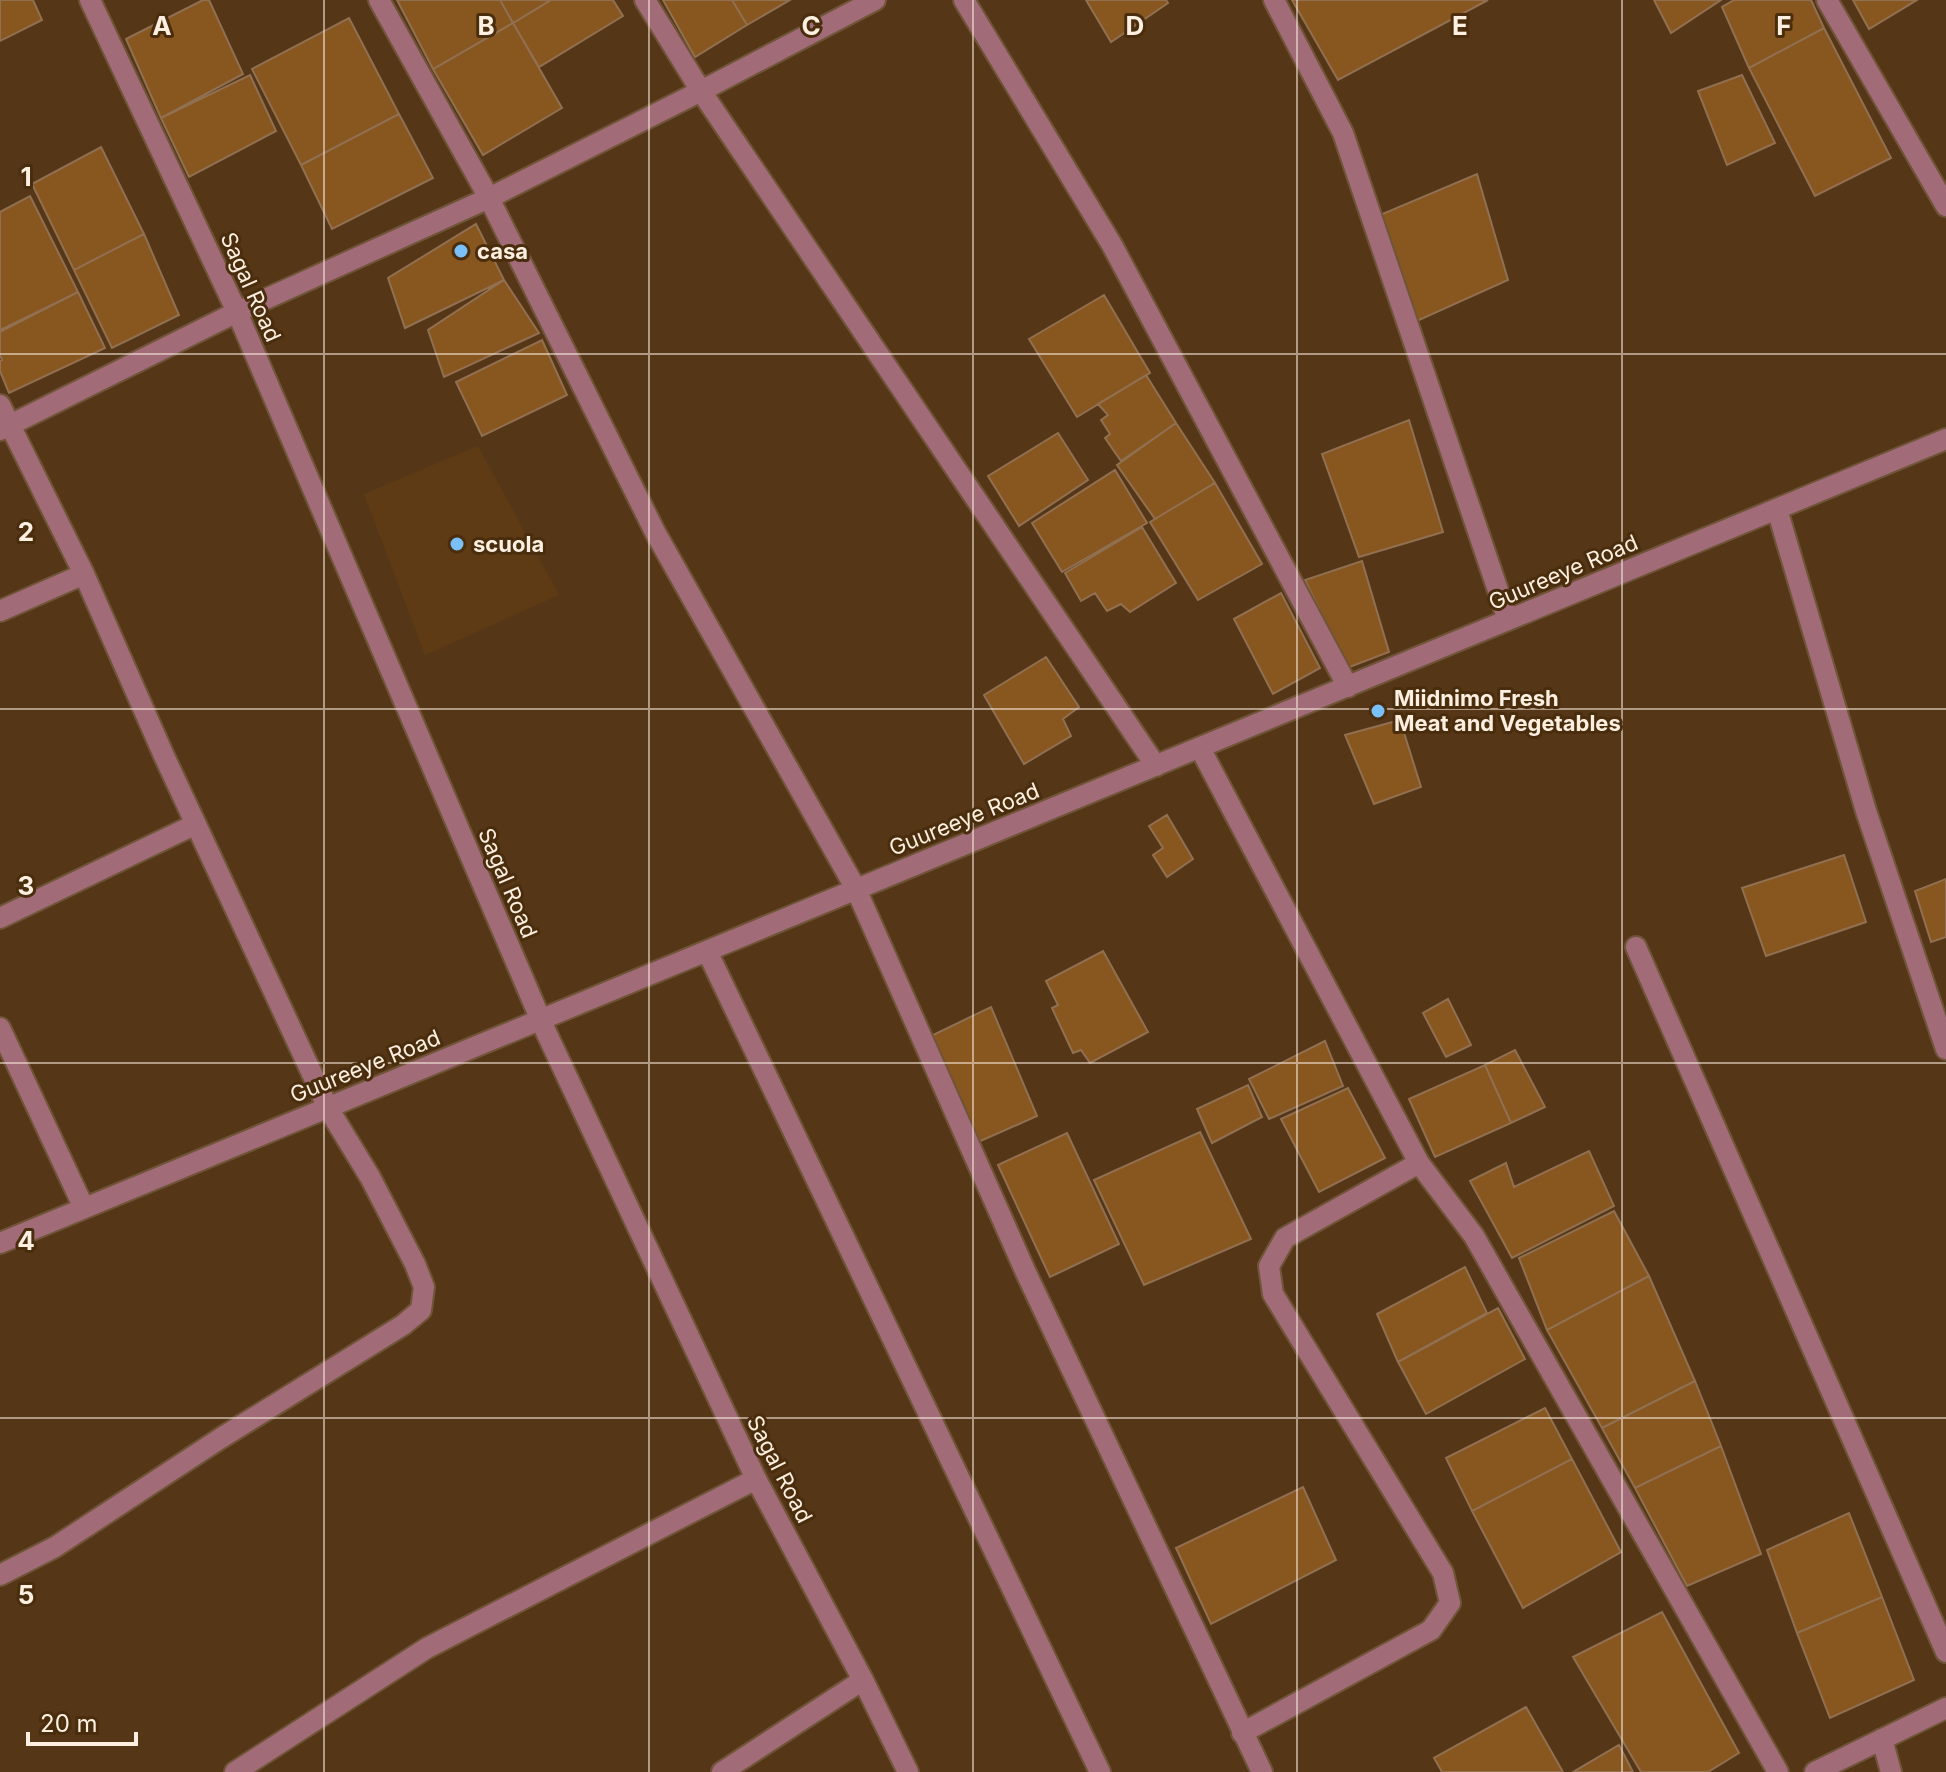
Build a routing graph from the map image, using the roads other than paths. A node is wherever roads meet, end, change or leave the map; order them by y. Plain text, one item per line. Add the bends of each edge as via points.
1 (90, 0) edge
2 (379, 0) edge
3 (645, 0) edge
4 (875, 0) edge
5 (964, 0) edge
6 (1274, 0) edge
7 (1827, 0) edge
8 (701, 91) junction
9 (489, 198) junction
10 (1946, 206) edge
11 (237, 312) junction
12 (0, 405) edge
13 (4, 428) edge
14 (1946, 439) edge
15 (1777, 509) junction
16 (84, 574) junction
17 (0, 611) edge
18 (1508, 620) junction
19 (1348, 687) junction
20 (1200, 748) junction
21 (1156, 766) junction
22 (196, 824) junction
23 (856, 889) junction
24 (0, 918) edge
25 (1636, 947) dead end
26 (707, 951) junction
27 (540, 1020) junction
28 (0, 1028) edge
29 (1946, 1049) edge
30 (328, 1108) junction
31 (1419, 1163) junction
32 (84, 1208) junction
33 (0, 1243) edge
34 (756, 1479) junction
35 (0, 1575) edge
36 (1946, 1652) edge
37 (863, 1680) junction
38 (1946, 1708) edge
39 (1242, 1733) junction
40 (1882, 1739) junction
41 (235, 1772) edge
42 (722, 1772) edge
43 (908, 1772) edge
44 (1100, 1772) edge
45 (1262, 1772) edge
46 (1778, 1772) edge
47 (1815, 1772) edge
48 (1891, 1772) edge

1 - 11 street, Sagal Road
2 - 9 street
3 - 8 street
4 - 8 street
5 - 19 street via 1112,245
6 - 18 street via 1343,133
7 - 10 street
8 - 9 street
8 - 21 street
9 - 11 street
9 - 23 street via 655,532
11 - 13 street
11 - 27 street, Sagal Road
12 - 13 street
13 - 16 street
14 - 15 street, Guureeye Road
15 - 18 street, Guureeye Road
15 - 29 street via 1866,811
16 - 17 street
16 - 22 street
18 - 19 street, Guureeye Road
19 - 20 street, Guureeye Road
20 - 21 street, Guureeye Road
20 - 31 street
21 - 23 street, Guureeye Road
22 - 24 street
22 - 30 street
23 - 26 street, Guureeye Road
23 - 39 street via 1027,1275
25 - 36 street
26 - 27 street, Guureeye Road
26 - 44 street
27 - 30 street, Guureeye Road
27 - 34 street, Sagal Road
28 - 32 street
30 - 32 street, Guureeye Road
30 - 35 street via 415,1264 424,1287 421,1310 55,1547
31 - 39 street via 1285,1238 1269,1266 1273,1294 1443,1573 1450,1603 1431,1630
31 - 46 street via 1474,1236
32 - 33 street, Guureeye Road
34 - 37 street, Sagal Road
34 - 41 street via 427,1648
37 - 42 street
37 - 43 street, Sagal Road
38 - 40 street
39 - 45 street
40 - 47 street
40 - 48 street

